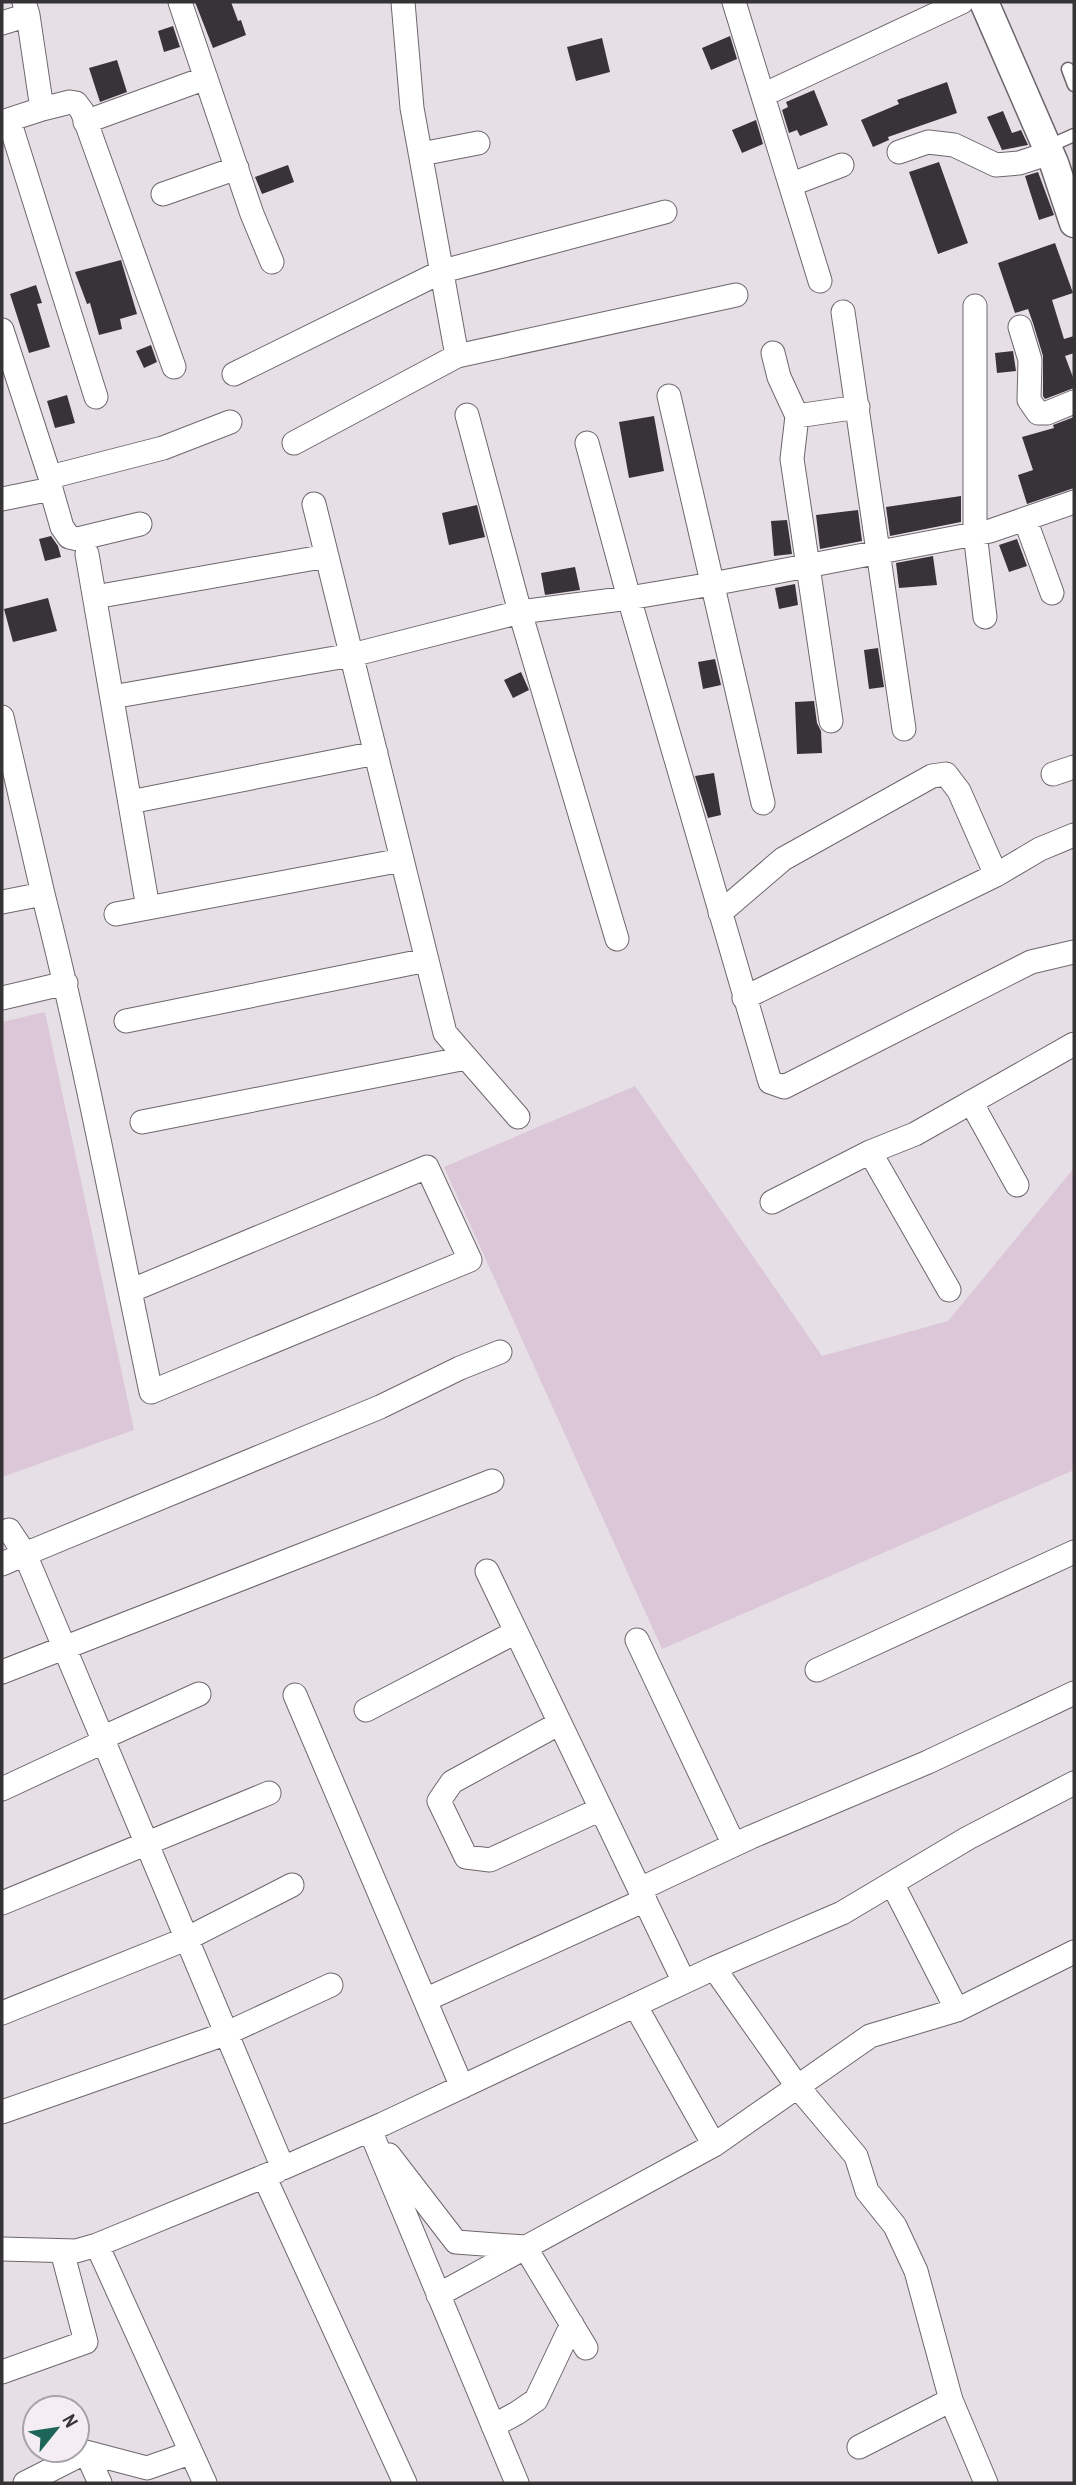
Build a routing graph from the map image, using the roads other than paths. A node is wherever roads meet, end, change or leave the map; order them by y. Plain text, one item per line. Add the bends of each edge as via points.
1 (180, 2) edge
2 (404, 2) edge
3 (734, 2) edge
4 (962, 2) edge
5 (984, 2) edge
6 (26, 9) edge
7 (2, 23) edge
8 (1068, 69) dead end
9 (206, 78) junction
10 (1074, 85) edge
11 (763, 95) junction
12 (42, 109) junction
13 (5, 121) edge
14 (85, 121) junction
15 (1074, 135) edge
16 (478, 143) dead end
17 (1049, 150) junction
18 (899, 152) dead end
19 (421, 154) junction
20 (842, 165) dead end
21 (237, 168) junction
22 (792, 184) junction
23 (163, 194) dead end
24 (1072, 208) edge
25 (665, 212) dead end
26 (272, 262) dead end
27 (443, 271) junction
28 (820, 281) dead end
29 (736, 295) dead end
30 (975, 306) dead end
31 (843, 312) dead end
32 (1020, 327) dead end
33 (2, 330) edge
34 (773, 353) dead end
35 (457, 356) junction
36 (174, 367) dead end
37 (234, 374) dead end
38 (669, 396) dead end
39 (96, 397) dead end
40 (1074, 402) edge
41 (858, 407) junction
42 (467, 415) dead end
43 (797, 416) junction
44 (230, 422) dead end
45 (294, 443) dead end
46 (587, 443) dead end
47 (51, 483) junction
48 (2, 499) edge
49 (1074, 502) edge
50 (314, 504) dead end
51 (1025, 519) junction
52 (140, 524) dead end
53 (975, 533) junction
54 (880, 553) junction
55 (87, 554) dead end
56 (327, 556) junction
57 (808, 567) junction
58 (712, 584) junction
59 (1052, 593) dead end
60 (94, 597) junction
61 (629, 598) junction
62 (520, 612) junction
63 (985, 617) dead end
64 (352, 655) junction
65 (112, 697) junction
66 (2, 717) edge
67 (831, 721) dead end
68 (904, 729) dead end
69 (376, 754) junction
70 (10, 789) edge
71 (130, 802) junction
72 (762, 803) dead end
73 (1074, 835) edge
74 (402, 859) junction
75 (996, 875) junction
76 (43, 894) junction
77 (2, 902) edge
78 (148, 908) junction
79 (720, 913) junction
80 (116, 914) dead end
81 (617, 939) dead end
82 (1074, 952) edge
83 (427, 960) junction
84 (66, 983) junction
85 (2, 998) edge
86 (744, 998) junction
87 (126, 1021) dead end
88 (1074, 1044) edge
89 (466, 1058) junction
90 (971, 1102) junction
91 (518, 1117) dead end
92 (142, 1122) dead end
93 (870, 1152) junction
94 (1017, 1185) dead end
95 (772, 1202) dead end
96 (949, 1290) dead end
97 (130, 1291) junction
98 (499, 1352) dead end
99 (492, 1480) dead end
100 (9, 1530) dead end
101 (1074, 1552) edge
102 (25, 1554) junction
103 (2, 1564) edge
104 (486, 1571) dead end
105 (516, 1632) junction
106 (637, 1640) dead end
107 (64, 1648) junction
108 (817, 1670) dead end
109 (2, 1672) edge
110 (1074, 1693) edge
111 (199, 1694) dead end
112 (295, 1695) dead end
113 (366, 1710) dead end
114 (560, 1723) junction
115 (102, 1740) junction
116 (1074, 1783) edge
117 (2, 1789) edge
118 (269, 1793) dead end
119 (601, 1809) junction
120 (146, 1845) junction
121 (734, 1845) junction
122 (292, 1885) dead end
123 (893, 1885) junction
124 (643, 1895) junction
125 (2, 1903) edge
126 (186, 1939) junction
127 (1074, 1952) edge
128 (714, 1968) junction
129 (684, 1982) junction
130 (331, 1985) dead end
131 (425, 2000) junction
132 (635, 2004) junction
133 (957, 2010) junction
134 (2, 2013) edge
135 (225, 2034) junction
136 (797, 2086) junction
137 (462, 2087) junction
138 (2, 2112) edge
139 (370, 2130) junction
140 (714, 2145) junction
141 (273, 2172) junction
142 (97, 2245) junction
143 (525, 2247) junction
144 (13, 2250) edge
145 (62, 2251) junction
146 (2, 2266) edge
147 (438, 2295) junction
148 (572, 2323) junction
149 (586, 2348) dead end
150 (2, 2372) edge
151 (951, 2400) junction
152 (493, 2426) junction
153 (859, 2447) dead end
154 (91, 2453) edge
155 (190, 2453) junction
156 (91, 2463) edge
157 (62, 2464) edge
158 (25, 2483) edge
159 (100, 2483) edge
160 (205, 2483) edge
161 (405, 2483) edge
162 (517, 2483) edge
163 (986, 2483) edge

1 - 9 street
2 - 19 street via 412,108
3 - 11 street
4 - 11 street
5 - 17 street
6 - 7 street
6 - 12 street
8 - 10 lane
9 - 14 street
9 - 21 street
11 - 22 street
12 - 13 street
12 - 14 street via 76,103
13 - 39 street
14 - 36 street
15 - 17 lane
16 - 19 street
17 - 18 street via 1019,163 996,165 954,145 928,142
17 - 24 street
19 - 27 street
20 - 22 street
21 - 23 street
21 - 26 street
22 - 28 street
25 - 27 street
27 - 35 street
27 - 37 street
29 - 35 street
30 - 53 street
31 - 41 street
32 - 40 street via 1030,360 1029,400 1038,413
33 - 47 street
34 - 43 street
35 - 45 street
38 - 58 street
41 - 43 street
41 - 54 street
42 - 62 street
43 - 57 street via 792,458
44 - 47 street
46 - 61 street
47 - 48 street
47 - 52 street via 69,537 78,539
49 - 51 street
50 - 56 street
51 - 53 street
51 - 59 street
53 - 54 street
53 - 63 street
54 - 57 street
54 - 68 street
55 - 60 street
56 - 60 street
56 - 64 street
57 - 58 street
57 - 67 street
58 - 61 street
58 - 72 street
60 - 65 street
61 - 62 street
61 - 79 street
62 - 64 street
62 - 81 street
64 - 65 street
64 - 69 street
65 - 71 street
66 - 70 street
69 - 71 street
69 - 74 street
70 - 76 street
71 - 78 street
73 - 75 street
74 - 78 street
74 - 83 street
75 - 79 street via 946,774 932,776 783,859
75 - 86 street
76 - 77 street
76 - 84 street
78 - 80 street
79 - 86 street
82 - 86 street via 1031,962 784,1087 770,1082
83 - 87 street
83 - 89 street via 445,1033
84 - 85 street
84 - 97 street
88 - 90 street
89 - 91 street
89 - 92 street
90 - 93 street via 915,1134
90 - 94 street
93 - 95 street
93 - 96 street
97 - 97 street via 151,1392 470,1260 427,1167
98 - 102 street via 380,1408
99 - 107 street
100 - 102 street
101 - 108 street
102 - 103 street
102 - 107 street
104 - 105 street
105 - 113 street
105 - 114 street
106 - 121 street
107 - 109 street
107 - 115 street
110 - 121 street
111 - 115 street
112 - 131 street
114 - 119 street
114 - 119 street via 452,1782 439,1801 447,1818 466,1857 490,1860
115 - 117 street
115 - 120 street
116 - 123 street via 968,1838
118 - 120 street
119 - 124 street
120 - 125 street
120 - 126 street
121 - 124 street
122 - 126 street
123 - 128 street via 842,1913
123 - 133 street
124 - 129 street
124 - 131 street
126 - 134 street
126 - 135 street
127 - 133 street
128 - 129 street
128 - 136 street
129 - 132 street
130 - 135 street
131 - 137 street
132 - 137 street
132 - 140 street
133 - 136 street via 870,2036
135 - 138 street
135 - 141 street
136 - 140 street
136 - 151 street via 856,2156 867,2191 895,2226 916,2271
137 - 139 street
139 - 141 street
139 - 143 street via 456,2242
139 - 147 street
140 - 143 street
141 - 142 street
141 - 161 street
142 - 145 street
142 - 155 street
143 - 147 street
143 - 148 street
144 - 145 street
144 - 146 street
145 - 150 street via 86,2342
147 - 152 street
148 - 149 street
148 - 152 street via 536,2400
151 - 153 street
151 - 163 street
152 - 162 street
154 - 155 street via 147,2468
155 - 160 street
156 - 159 street
157 - 158 street

